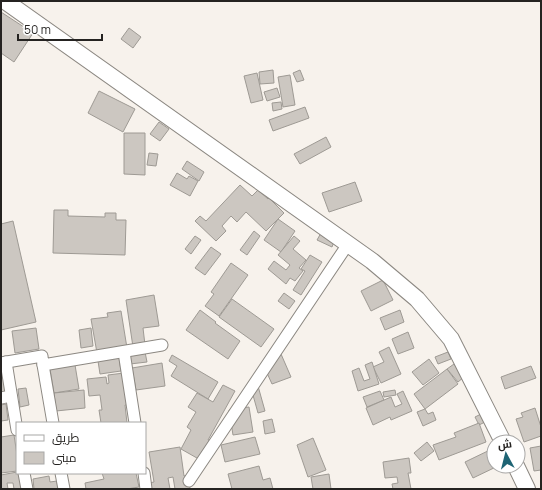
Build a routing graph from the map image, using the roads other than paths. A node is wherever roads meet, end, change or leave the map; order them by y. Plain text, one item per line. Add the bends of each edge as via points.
1 (5, 1) edge
2 (348, 244) junction
3 (162, 345) dead end
4 (124, 352) junction
5 (3, 363) edge
6 (43, 365) junction
7 (6, 397) edge
8 (53, 422) edge
9 (135, 422) edge
10 (16, 427) edge
11 (499, 434) edge
12 (24, 474) edge
13 (61, 474) edge
14 (144, 474) edge
15 (520, 474) edge
16 (189, 481) dead end
17 (27, 489) edge
18 (64, 489) edge
19 (146, 489) edge
20 (527, 489) edge

1 - 2 main road
2 - 11 main road via 417,298 451,339
2 - 16 street
3 - 4 street
4 - 6 street
4 - 9 street
5 - 6 street via 42,356
5 - 7 street
6 - 8 street
7 - 10 street
12 - 17 street
13 - 18 street
14 - 19 street
15 - 20 main road

